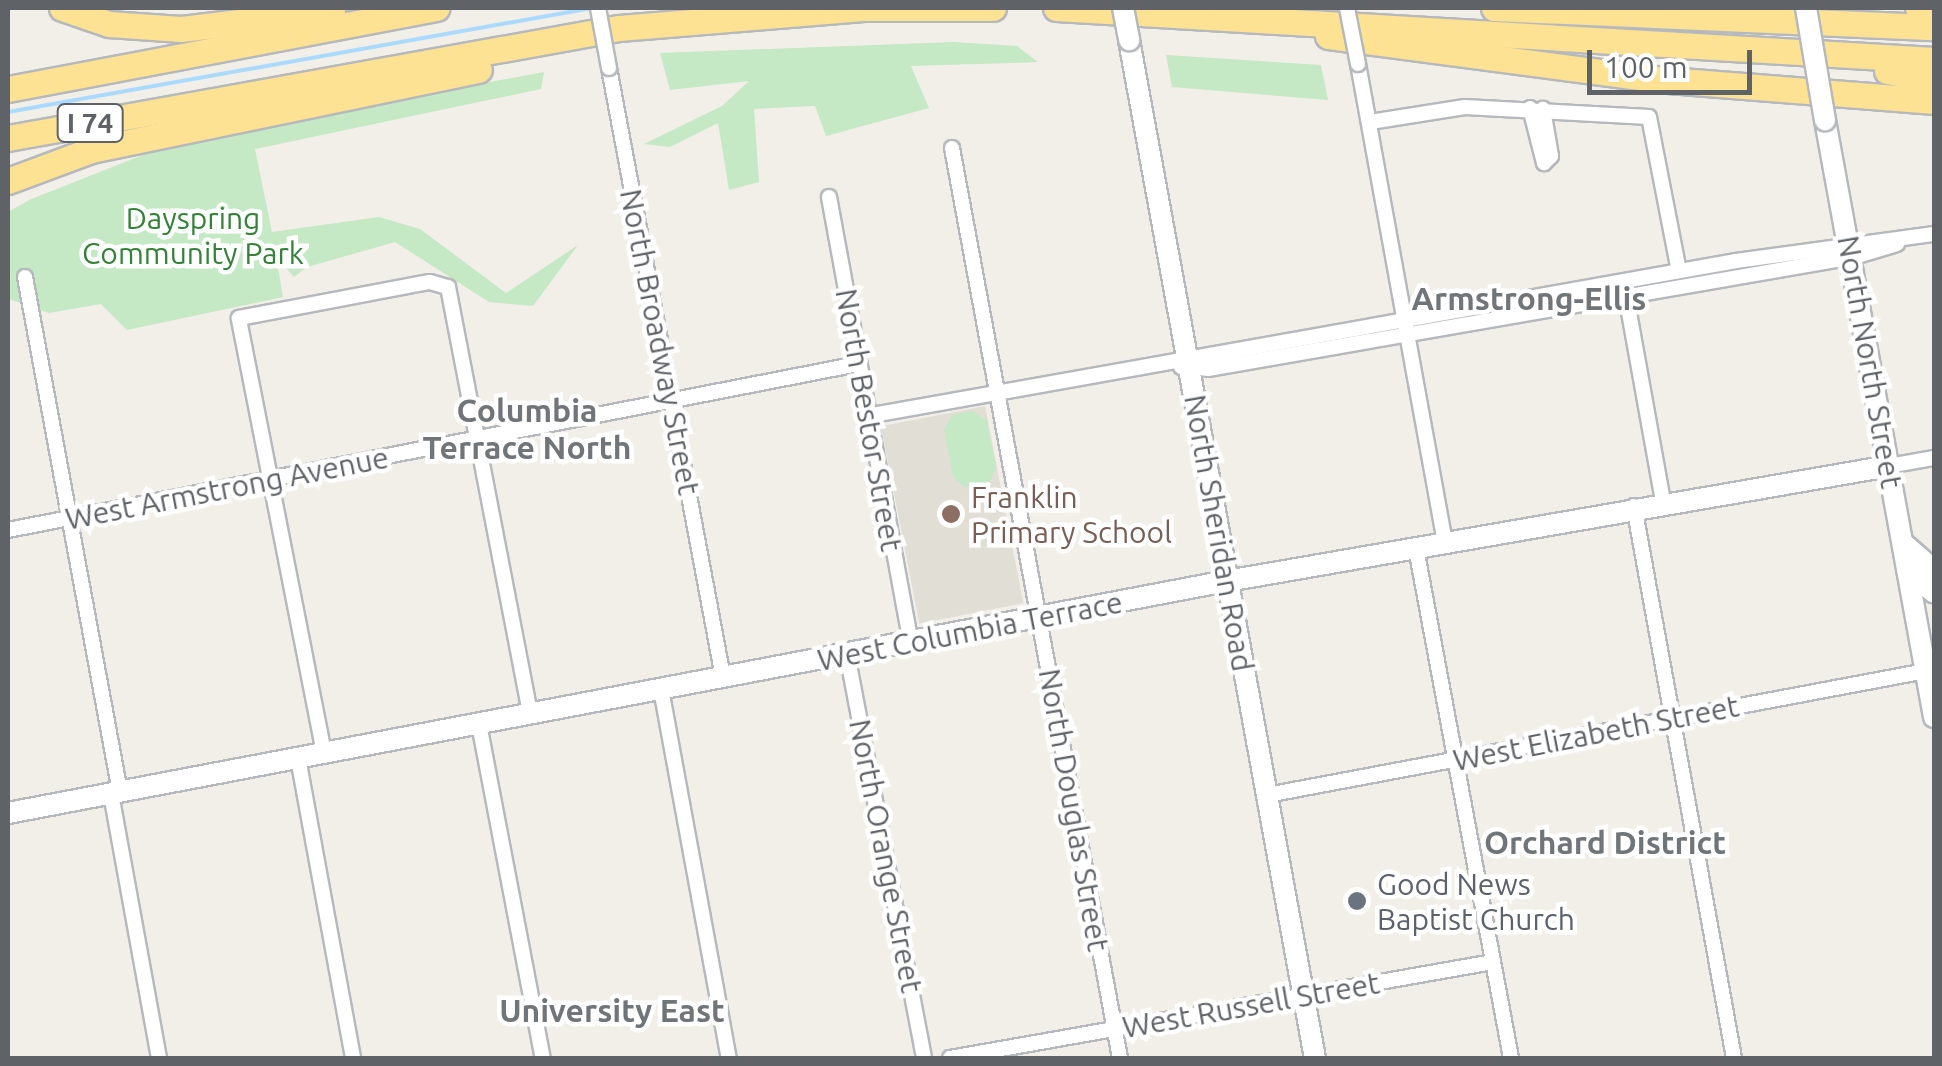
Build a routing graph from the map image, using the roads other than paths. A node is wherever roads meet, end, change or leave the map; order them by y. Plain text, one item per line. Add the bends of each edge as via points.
1 (62, 8) edge
2 (357, 8) edge
3 (436, 8) edge
4 (598, 8) edge
5 (993, 8) edge
6 (1056, 8) edge
7 (1123, 8) edge
8 (1348, 8) edge
9 (1494, 8) edge
10 (1806, 8) edge
11 (1918, 8) edge
12 (1934, 8) edge
13 (708, 18) junction
14 (1296, 22) junction
15 (1934, 27) edge
16 (1793, 56) junction
17 (1934, 60) edge
18 (1934, 80) edge
19 (8, 89) edge
20 (1934, 100) edge
21 (172, 108) junction
22 (1370, 122) junction
23 (8, 138) edge
24 (8, 145) edge
25 (952, 148) dead end
26 (8, 181) edge
27 (829, 197) dead end
28 (1934, 235) edge
29 (1850, 250) junction
30 (1679, 271) junction
31 (25, 277) dead end
32 (1624, 288) junction
33 (1407, 326) junction
34 (1189, 362) junction
35 (858, 364) junction
36 (997, 394) junction
37 (672, 402) junction
38 (867, 416) junction
39 (480, 439) junction
40 (1934, 458) edge
41 (1889, 466) junction
42 (270, 478) junction
43 (1664, 501) junction
44 (1634, 506) junction
45 (69, 518) junction
46 (8, 530) edge
47 (1445, 542) junction
48 (1902, 543) junction
49 (1416, 548) junction
50 (1907, 570) junction
51 (1934, 570) edge
52 (1227, 582) junction
53 (1934, 593) edge
54 (1039, 618) junction
55 (910, 642) junction
56 (847, 654) junction
57 (1926, 671) junction
58 (723, 677) junction
59 (662, 689) junction
60 (530, 714) junction
61 (1934, 717) edge
62 (1672, 719) junction
63 (480, 724) junction
64 (324, 753) junction
65 (298, 758) junction
66 (1456, 760) junction
67 (116, 793) junction
68 (1266, 794) junction
69 (8, 813) edge
70 (1493, 962) junction
71 (1304, 996) junction
72 (1115, 1030) junction
73 (159, 1058) edge
74 (353, 1058) edge
75 (544, 1058) edge
76 (730, 1058) edge
77 (924, 1058) edge
78 (950, 1058) edge
79 (1120, 1058) edge
80 (1315, 1058) edge
81 (1512, 1058) edge
82 (1734, 1058) edge

1 - 2 highway via 109,24 181,30
3 - 19 highway, I 74
4 - 37 street, North Broadway Street, bridge
5 - 13 highway, I 74
6 - 14 highway
7 - 34 street, North Sheridan Road, bridge
8 - 22 street, bridge
9 - 15 highway
10 - 29 street, North North Street, bridge
11 - 12 highway
13 - 21 highway, I 74
13 - 26 highway via 92,150
14 - 16 highway
14 - 20 highway via 1345,42 1498,62
16 - 17 highway
16 - 18 highway
21 - 23 highway, I 74
21 - 24 highway
22 - 30 street via 1466,107 1650,117
22 - 33 street
25 - 36 street, North Douglas Street
27 - 35 street, North Bestor Street
28 - 29 street
29 - 30 street
29 - 32 street
29 - 41 street, North North Street
30 - 32 street
31 - 45 street
32 - 33 street
32 - 43 street
33 - 34 street
33 - 47 street
34 - 36 street
34 - 52 street, North Sheridan Road
35 - 37 street, West Armstrong Avenue
35 - 38 street, North Bestor Street
36 - 38 street
36 - 54 street, North Douglas Street
37 - 39 street, West Armstrong Avenue
37 - 58 street, North Broadway Street
38 - 55 street, North Bestor Street
39 - 42 street, West Armstrong Avenue
39 - 42 street via 446,284 239,318
39 - 60 street
40 - 41 street, West Columbia Terrace
41 - 43 street, West Columbia Terrace
41 - 48 street, North North Street
42 - 45 street, West Armstrong Avenue
42 - 64 street
43 - 44 street, West Columbia Terrace
44 - 47 street, West Columbia Terrace
44 - 62 street
45 - 46 street, West Armstrong Avenue
45 - 67 street
47 - 49 street, West Columbia Terrace
48 - 50 street, North North Street
48 - 51 street
49 - 52 street, West Columbia Terrace
49 - 66 street
50 - 53 street
50 - 57 street, North North Street
52 - 54 street, West Columbia Terrace
52 - 68 street, North Sheridan Road
54 - 55 street, West Columbia Terrace
54 - 72 street, North Douglas Street
55 - 56 street, West Columbia Terrace
56 - 58 street, West Columbia Terrace
56 - 77 street, North Orange Street
57 - 61 street, North North Street
57 - 62 street, West Elizabeth Street
58 - 59 street, West Columbia Terrace
59 - 60 street, West Columbia Terrace
59 - 76 street
60 - 63 street, West Columbia Terrace
62 - 66 street, West Elizabeth Street
62 - 82 street
63 - 64 street, West Columbia Terrace
63 - 75 street
64 - 65 street, West Columbia Terrace
65 - 67 street, West Columbia Terrace
65 - 74 street
66 - 68 street, West Elizabeth Street
66 - 70 street
67 - 69 street, West Columbia Terrace
67 - 73 street
68 - 71 street, North Sheridan Road
70 - 71 street, West Russell Street
70 - 81 street
71 - 72 street, West Russell Street
71 - 80 street, North Sheridan Road
72 - 78 street, West Russell Street
72 - 79 street, North Douglas Street

